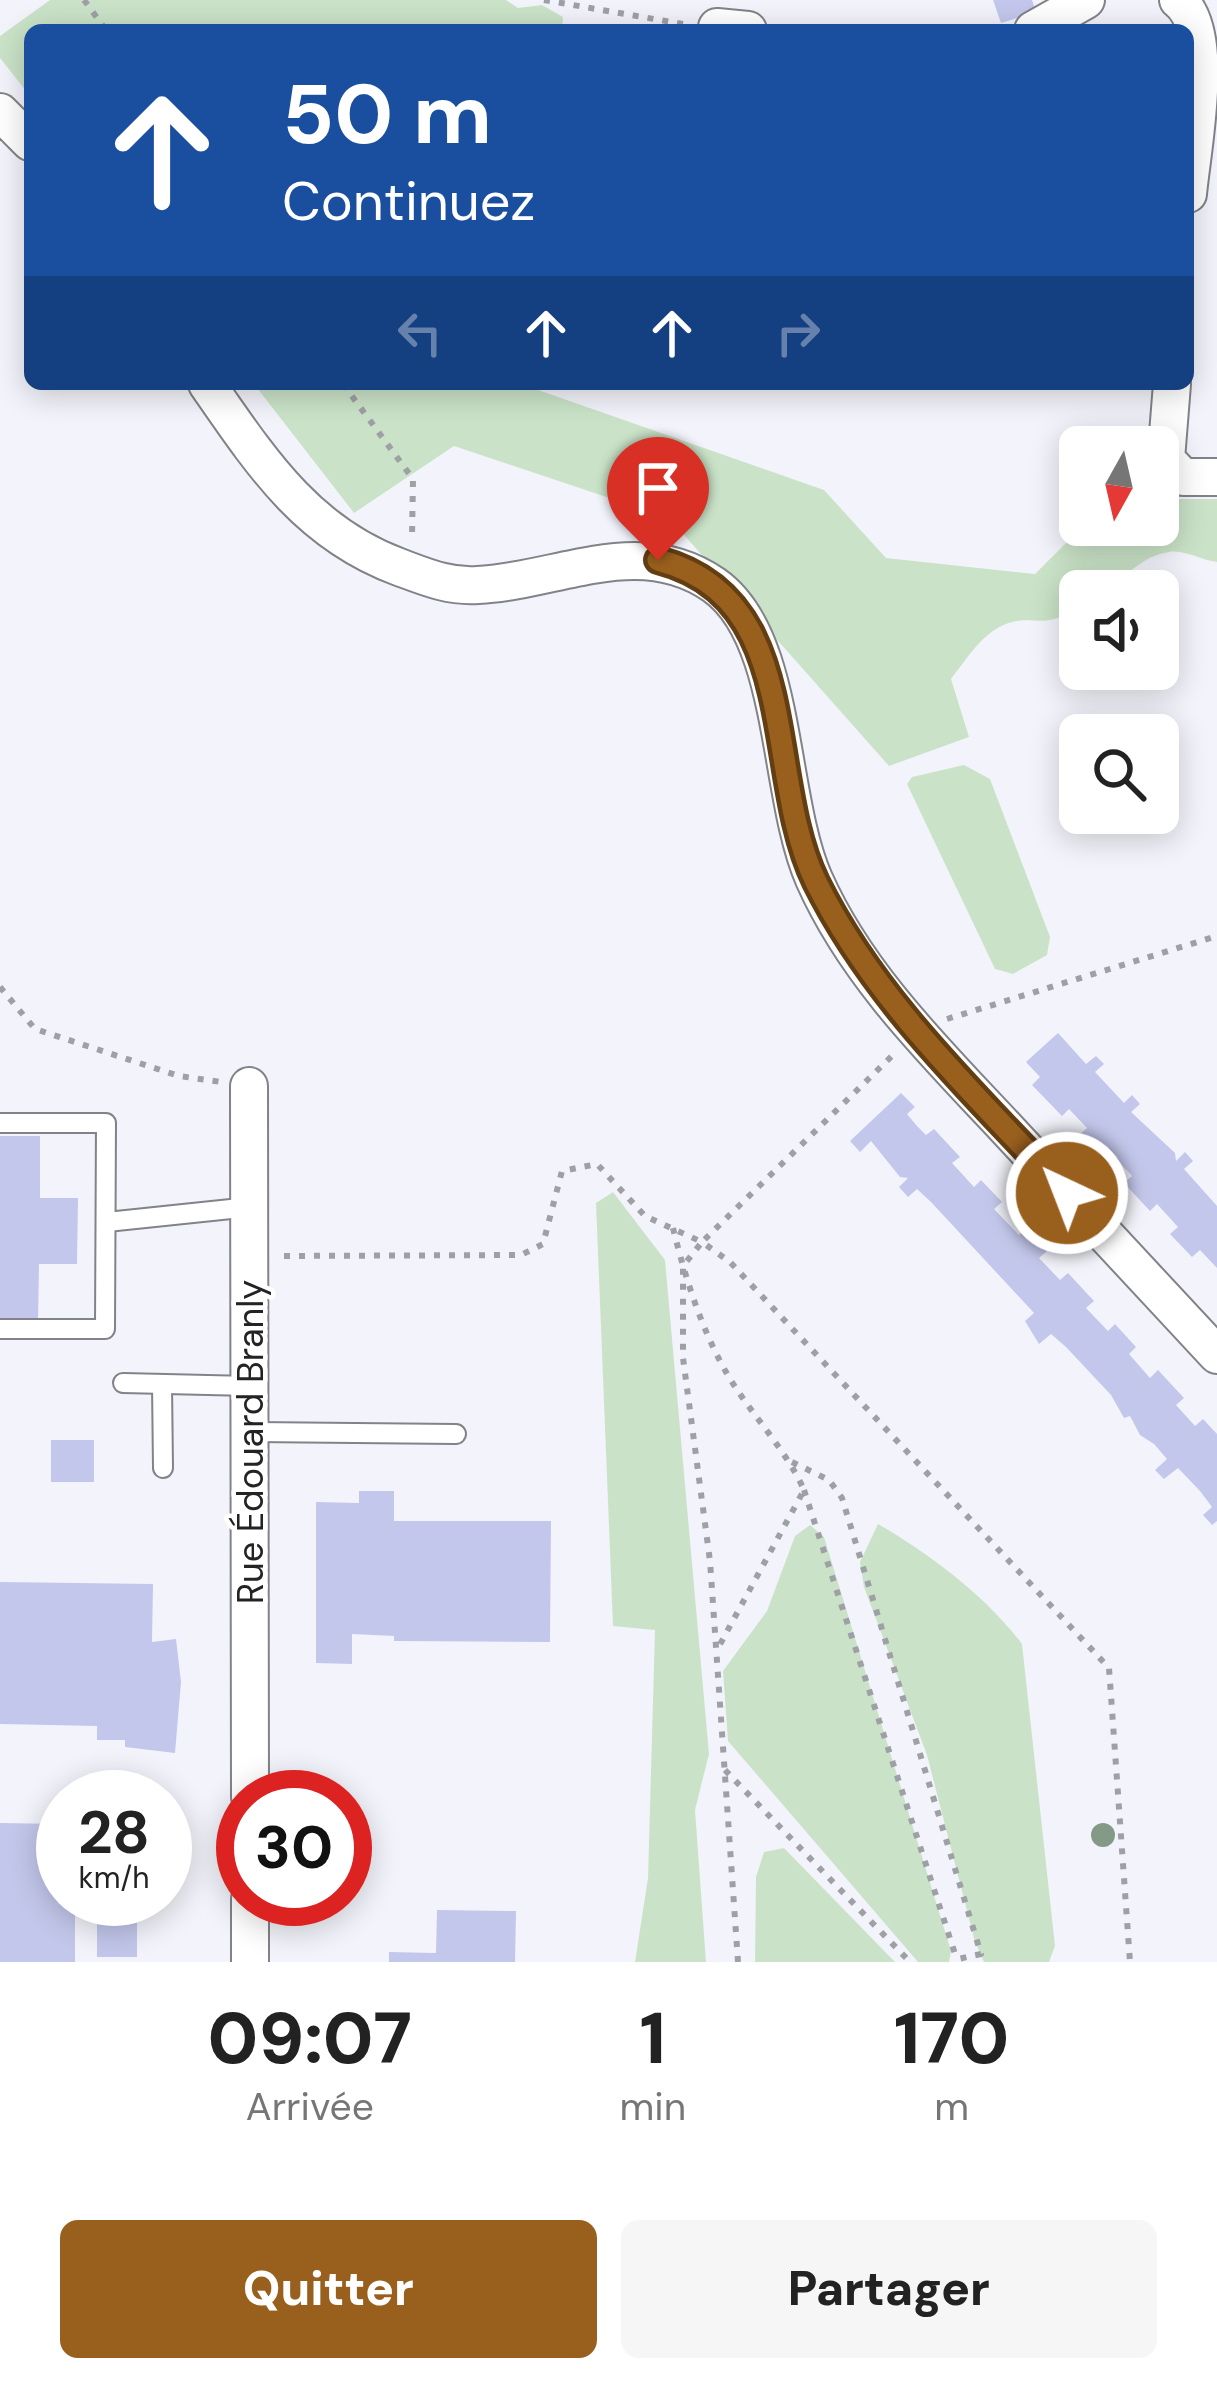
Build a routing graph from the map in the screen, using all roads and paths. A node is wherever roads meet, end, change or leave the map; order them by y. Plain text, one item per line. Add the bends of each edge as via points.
1 (544, 0) edge
2 (1086, 0) edge
3 (1178, 0) edge
4 (689, 24) edge
5 (1044, 24) edge
6 (0, 112) edge
7 (1194, 123) edge
8 (24, 136) edge
9 (211, 390) edge
10 (347, 390) edge
11 (1172, 390) edge
12 (1217, 477) edge
13 (407, 570) junction
14 (1217, 936) edge
15 (0, 987) edge
16 (917, 1032) junction
17 (249, 1086) joint
18 (0, 1123) edge
19 (250, 1207) junction
20 (107, 1222) junction
21 (673, 1228) junction
22 (702, 1242) junction
23 (250, 1256) junction
24 (683, 1266) junction
25 (0, 1329) edge
26 (1217, 1355) edge
27 (123, 1383) dead end
28 (161, 1384) junction
29 (250, 1386) junction
30 (250, 1432) junction
31 (457, 1434) dead end
32 (792, 1462) junction
33 (163, 1468) dead end
34 (804, 1490) junction
35 (715, 1653) junction
36 (722, 1768) junction
37 (250, 1770) edge
38 (250, 1926) edge
39 (957, 1960) edge
40 (250, 1962) edge
41 (738, 1962) edge
42 (910, 1962) edge
43 (1130, 1962) edge

1 - 4 path
2 - 5 street
3 - 7 street via 1193,14 1200,52
6 - 8 street
9 - 13 street via 302,510 352,546
10 - 13 path via 412,479
11 - 12 street via 1166,459 1183,477
13 - 16 street via 442,584 477,585 658,560 719,589 742,614 771,680 781,756 814,879 864,965
14 - 16 path via 980,1005
15 - 17 path via 35,1029 179,1076
16 - 22 path
16 - 26 street
17 - 19 street, Rue Édouard Branly
18 - 20 lane via 106,1124
19 - 20 lane
19 - 23 street, Rue Édouard Branly
20 - 25 lane via 105,1329
21 - 22 path
21 - 23 path via 645,1216 596,1164 562,1171 543,1244 520,1255
21 - 24 path
22 - 24 path
22 - 43 path via 730,1262 1109,1669
23 - 29 street, Rue Édouard Branly
24 - 32 path via 725,1372
24 - 35 path via 683,1358
27 - 28 lane
28 - 29 lane
28 - 33 lane
29 - 30 street, Rue Édouard Branly
30 - 31 lane
30 - 37 street, Rue Édouard Branly
32 - 34 path
32 - 39 path via 829,1480 842,1498 981,1954
34 - 35 path
34 - 39 path
35 - 36 path
36 - 41 path
36 - 42 path
38 - 40 street

